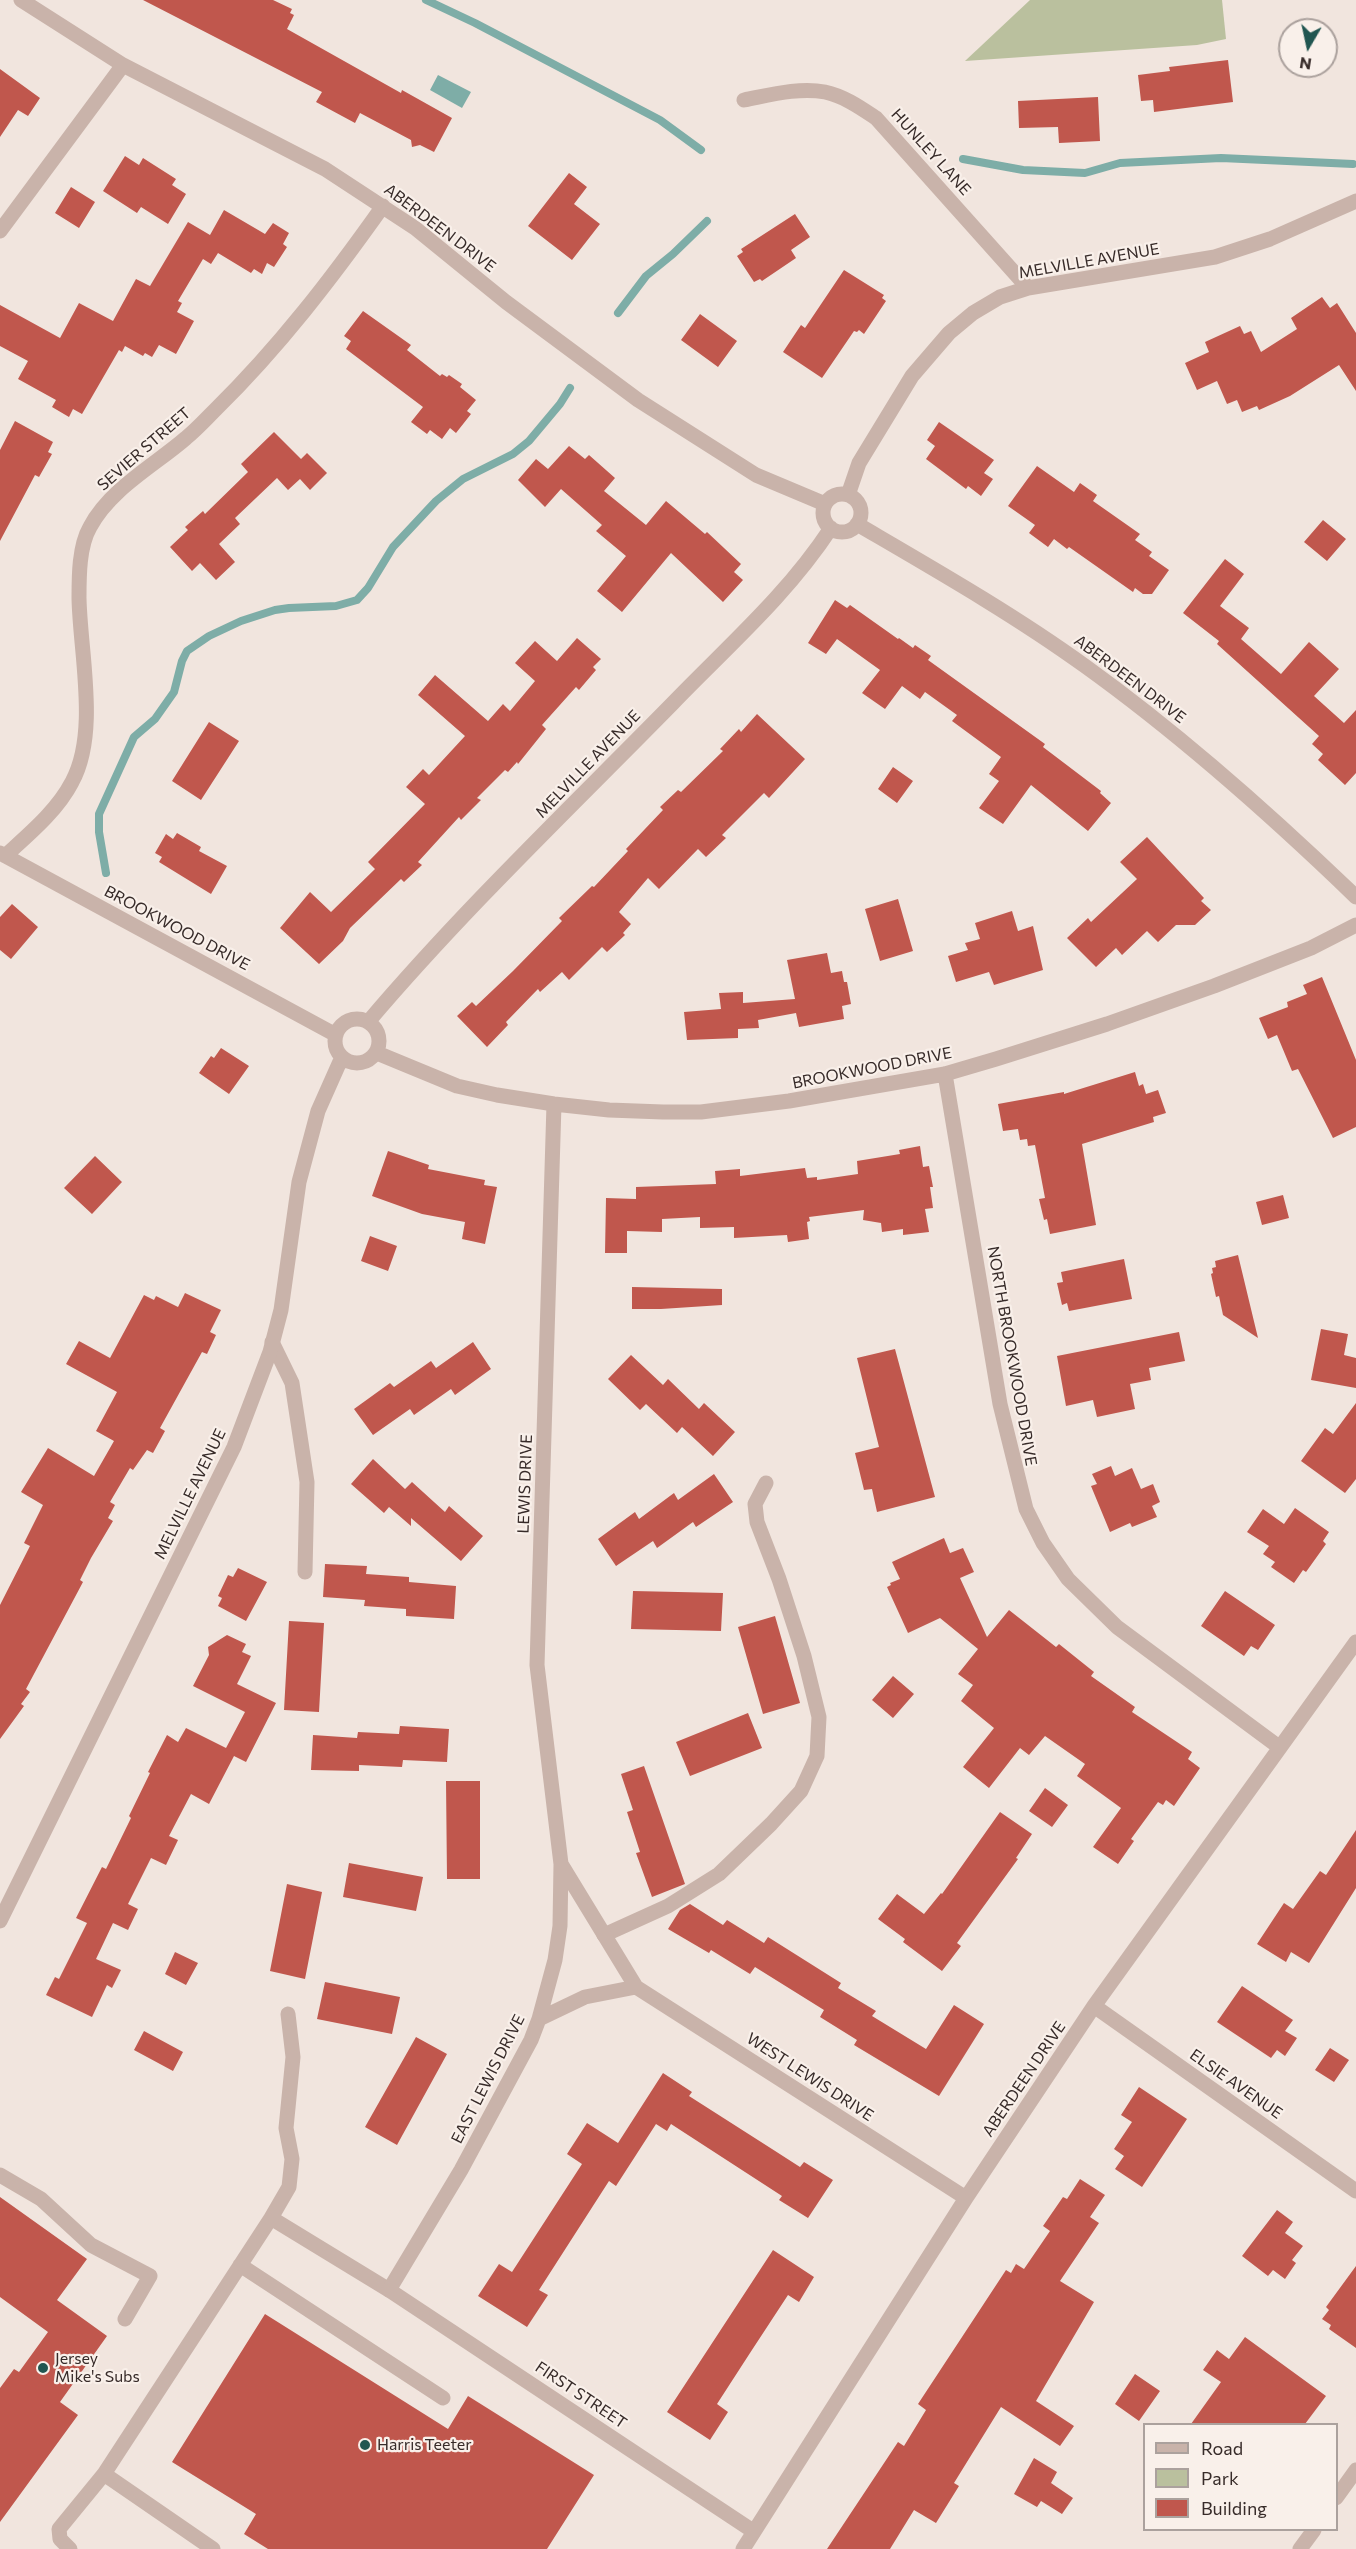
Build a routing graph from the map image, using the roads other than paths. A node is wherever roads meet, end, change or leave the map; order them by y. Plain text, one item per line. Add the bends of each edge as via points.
1 (21, 0) edge
2 (123, 65) junction
3 (744, 100) dead end
4 (1356, 201) edge
5 (384, 206) junction
6 (0, 231) edge
7 (1028, 288) junction
8 (848, 495) junction
9 (825, 504) junction
10 (857, 524) junction
11 (831, 528) junction
12 (2, 854) edge
13 (1356, 897) edge
14 (1356, 925) edge
15 (368, 1022) junction
16 (336, 1035) junction
17 (377, 1053) junction
18 (342, 1057) junction
19 (945, 1074) junction
20 (554, 1104) junction
21 (272, 1342) junction
22 (766, 1484) dead end
23 (305, 1572) dead end
24 (1356, 1642) edge
25 (1279, 1747) junction
26 (561, 1864) junction
27 (0, 1921) edge
28 (604, 1935) junction
29 (636, 1987) junction
30 (1095, 2006) junction
31 (288, 2014) dead end
32 (539, 2019) junction
33 (0, 2175) edge
34 (1356, 2191) edge
35 (966, 2198) junction
36 (271, 2218) junction
37 (240, 2265) junction
38 (389, 2290) junction
39 (125, 2319) dead end
40 (443, 2398) dead end
41 (1356, 2470) edge
42 (104, 2474) junction
43 (1338, 2495) edge
44 (753, 2531) junction
45 (1313, 2531) edge
46 (205, 2547) edge
47 (70, 2549) edge
48 (743, 2549) edge
49 (1300, 2549) edge

1 - 2 street, ABERDEEN DRIVE
2 - 5 street, ABERDEEN DRIVE via 325,169
2 - 6 street
3 - 7 street, HUNLEY LANE via 798,91 826,92 852,102 876,118
4 - 7 street, MELVILLE AVENUE via 1270,239 1215,257
5 - 9 street, ABERDEEN DRIVE via 638,400 756,475
5 - 12 street, SEVIER STREET via 255,371 187,437 107,504 88,529 79,587 87,712 85,742 73,782 46,817
7 - 8 street, MELVILLE AVENUE via 1000,297 949,333 912,376 859,463
8 - 9 street via 831,497
8 - 10 street via 860,508
9 - 11 street via 823,513
10 - 11 street via 844,532
10 - 13 street, ABERDEEN DRIVE via 1085,666 1291,834
11 - 15 street, MELVILLE AVENUE via 777,600 423,959
12 - 16 street, BROOKWOOD DRIVE
14 - 19 street, BROOKWOOD DRIVE via 1311,948 1214,986
15 - 16 street via 350,1020
15 - 17 street via 379,1036
16 - 18 street
17 - 18 street via 356,1063
17 - 20 street, BROOKWOOD DRIVE via 458,1086
18 - 21 street, MELVILLE AVENUE via 318,1111 299,1182 281,1310
19 - 20 street, BROOKWOOD DRIVE via 700,1112
19 - 25 street, NORTH BROOKWOOD DRIVE via 1000,1404 1026,1509 1068,1579 1117,1627
20 - 26 street, LEWIS DRIVE via 537,1665
21 - 23 street via 292,1383 307,1482
21 - 27 street, MELVILLE AVENUE via 234,1447
22 - 28 street via 755,1504 758,1522 790,1612 817,1707 817,1756 801,1791 719,1874 668,1906
24 - 25 street, ABERDEEN DRIVE
25 - 30 street, ABERDEEN DRIVE
26 - 28 street, WEST LEWIS DRIVE
26 - 32 street, EAST LEWIS DRIVE via 560,1926
28 - 29 street, WEST LEWIS DRIVE
29 - 32 street via 585,1997
29 - 35 street, WEST LEWIS DRIVE
30 - 34 street, ELSIE AVENUE
30 - 35 street, ABERDEEN DRIVE
31 - 36 street via 293,2057 286,2128 292,2159 289,2187
32 - 38 street, EAST LEWIS DRIVE via 461,2170
33 - 39 street via 41,2199 91,2245 150,2276
35 - 44 street, ABERDEEN DRIVE
36 - 37 street
36 - 38 street, FIRST STREET
37 - 40 street
37 - 42 street
38 - 44 street, FIRST STREET
41 - 43 street
42 - 46 street
42 - 47 street via 59,2529 60,2539
44 - 48 street, ABERDEEN DRIVE
45 - 49 street

